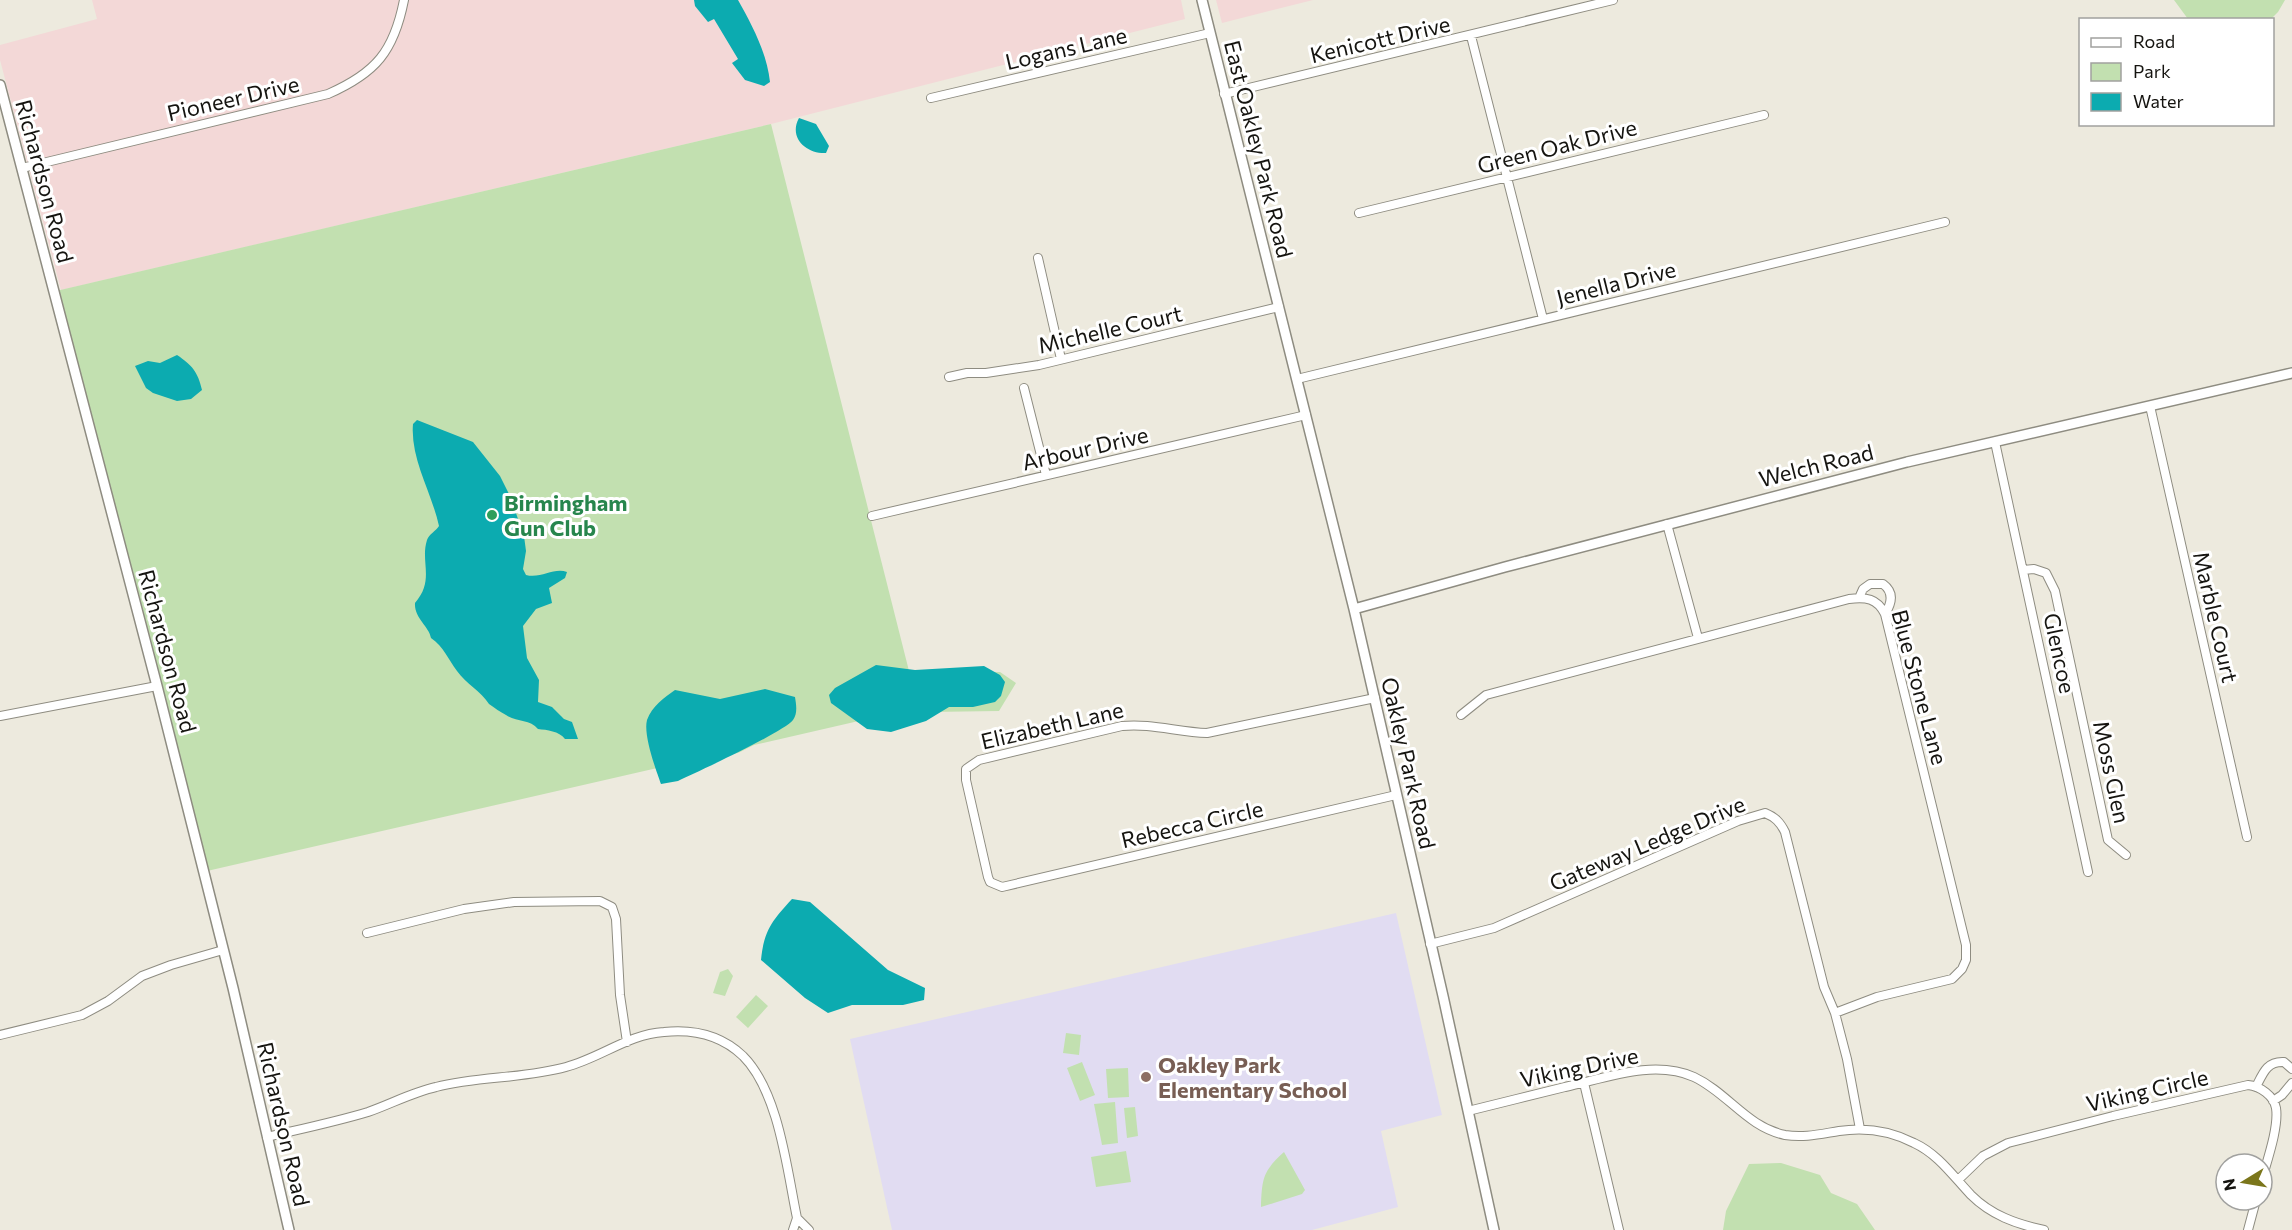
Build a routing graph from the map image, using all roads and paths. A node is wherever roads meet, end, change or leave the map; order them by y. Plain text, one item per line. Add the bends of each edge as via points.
1 (404, 0) edge
2 (1202, 0) edge
3 (1613, 0) edge
4 (1210, 33) junction
5 (1471, 36) junction
6 (0, 85) edge
7 (1224, 94) junction
8 (931, 98) dead end
9 (1764, 115) dead end
10 (22, 168) junction
11 (1507, 177) junction
12 (1359, 213) dead end
13 (1945, 222) dead end
14 (1038, 258) dead end
15 (1278, 307) junction
16 (1543, 319) junction
17 (1060, 359) junction
18 (2292, 374) edge
19 (949, 376) dead end
20 (1297, 379) junction
21 (1024, 388) dead end
22 (2150, 406) junction
23 (1306, 415) junction
24 (1995, 442) junction
25 (1046, 475) junction
26 (872, 516) dead end
27 (1667, 524) junction
28 (2023, 570) junction
29 (1859, 598) junction
30 (1354, 609) junction
31 (1885, 614) junction
32 (1698, 638) junction
33 (157, 686) junction
34 (1375, 698) junction
35 (1461, 715) dead end
36 (0, 716) edge
37 (1396, 795) junction
38 (2247, 837) dead end
39 (2126, 855) dead end
40 (2088, 872) dead end
41 (995, 885) joint
42 (367, 933) dead end
43 (1430, 944) junction
44 (223, 950) junction
45 (1835, 1013) junction
46 (0, 1035) edge
47 (627, 1042) junction
48 (2292, 1069) edge
49 (1584, 1083) junction
50 (2292, 1083) edge
51 (2256, 1087) junction
52 (2273, 1101) junction
53 (1468, 1111) junction
54 (1860, 1130) junction
55 (267, 1137) junction
56 (2268, 1152) edge
57 (1958, 1180) junction
58 (2253, 1212) edge
59 (797, 1218) junction
60 (808, 1228) edge
61 (794, 1229) edge
62 (289, 1230) edge
63 (1494, 1230) edge
64 (1619, 1230) edge
65 (2044, 1230) edge
66 (2248, 1230) edge

1 - 10 street, Pioneer Drive via 390,46 372,70 344,87
2 - 4 street, East Oakley Park Road
3 - 5 street, Kenicott Drive
4 - 7 street, East Oakley Park Road
4 - 8 street, Logans Lane
5 - 7 street, Kenicott Drive
5 - 11 street
6 - 10 street, Richardson Road
7 - 15 street, East Oakley Park Road
9 - 11 street, Green Oak Drive
10 - 33 street, Richardson Road
11 - 12 street, Green Oak Drive
11 - 16 street
13 - 16 street, Jenella Drive
14 - 17 street
15 - 17 street, Michelle Court
15 - 20 street, Oakley Park Road
16 - 20 street, Jenella Drive
17 - 19 street, Michelle Court via 986,374
18 - 22 street, Welch Road
20 - 23 street, Oakley Park Road
21 - 25 street
22 - 24 street, Welch Road
22 - 38 street, Marble Court
23 - 25 street, Arbour Drive
23 - 30 street, Oakley Park Road
24 - 27 street, Welch Road
24 - 28 street, Glencoe
25 - 26 street, Arbour Drive
27 - 30 street, Welch Road
27 - 32 street
28 - 39 street, Moss Glen via 2046,573 2055,591 2108,840
28 - 40 street, Glencoe
29 - 31 street, Blue Stone Lane via 1873,600
29 - 31 street via 1870,584 1883,584 1891,596
29 - 32 street, Blue Stone Lane
30 - 34 street, Oakley Park Road
31 - 45 street, Blue Stone Lane via 1966,945 1966,960 1952,979 1877,997
32 - 35 street, Blue Stone Lane via 1486,695
33 - 36 street
33 - 44 street, Richardson Road
34 - 37 street, Oakley Park Road
34 - 41 street, Elizabeth Lane via 1206,733 1139,724 1122,726 972,762 966,769 966,780 988,877
37 - 41 street, Rebecca Circle via 1009,886
37 - 43 street, Oakley Park Road
42 - 47 street via 464,909 514,902 606,903 616,919
43 - 45 street, Gateway Ledge Drive via 1494,928 1738,821 1765,813 1781,824 1785,832 1824,987
43 - 53 street, Oakley Park Road
44 - 46 street via 142,976 82,1015
44 - 55 street, Richardson Road
45 - 54 street, Gateway Ledge Drive
47 - 55 street via 540,1074 437,1087 349,1118
47 - 59 street via 639,1035 662,1032 708,1034 743,1056 772,1105
48 - 51 street via 2284,1062 2271,1064
49 - 53 street, Viking Drive
49 - 54 street, Viking Drive via 1642,1070 1674,1071 1705,1082 1746,1117 1770,1131 1811,1136
49 - 64 street
50 - 52 street
51 - 52 street
51 - 57 street, Viking Circle via 2248,1085 2008,1143 1986,1154
52 - 56 street via 2276,1109
53 - 63 street, Oakley Park Road
54 - 57 street, Viking Drive via 1885,1132 1915,1143
55 - 62 street, Richardson Road
57 - 65 street, Viking Drive via 1996,1214
58 - 66 street
59 - 60 street
59 - 61 street

